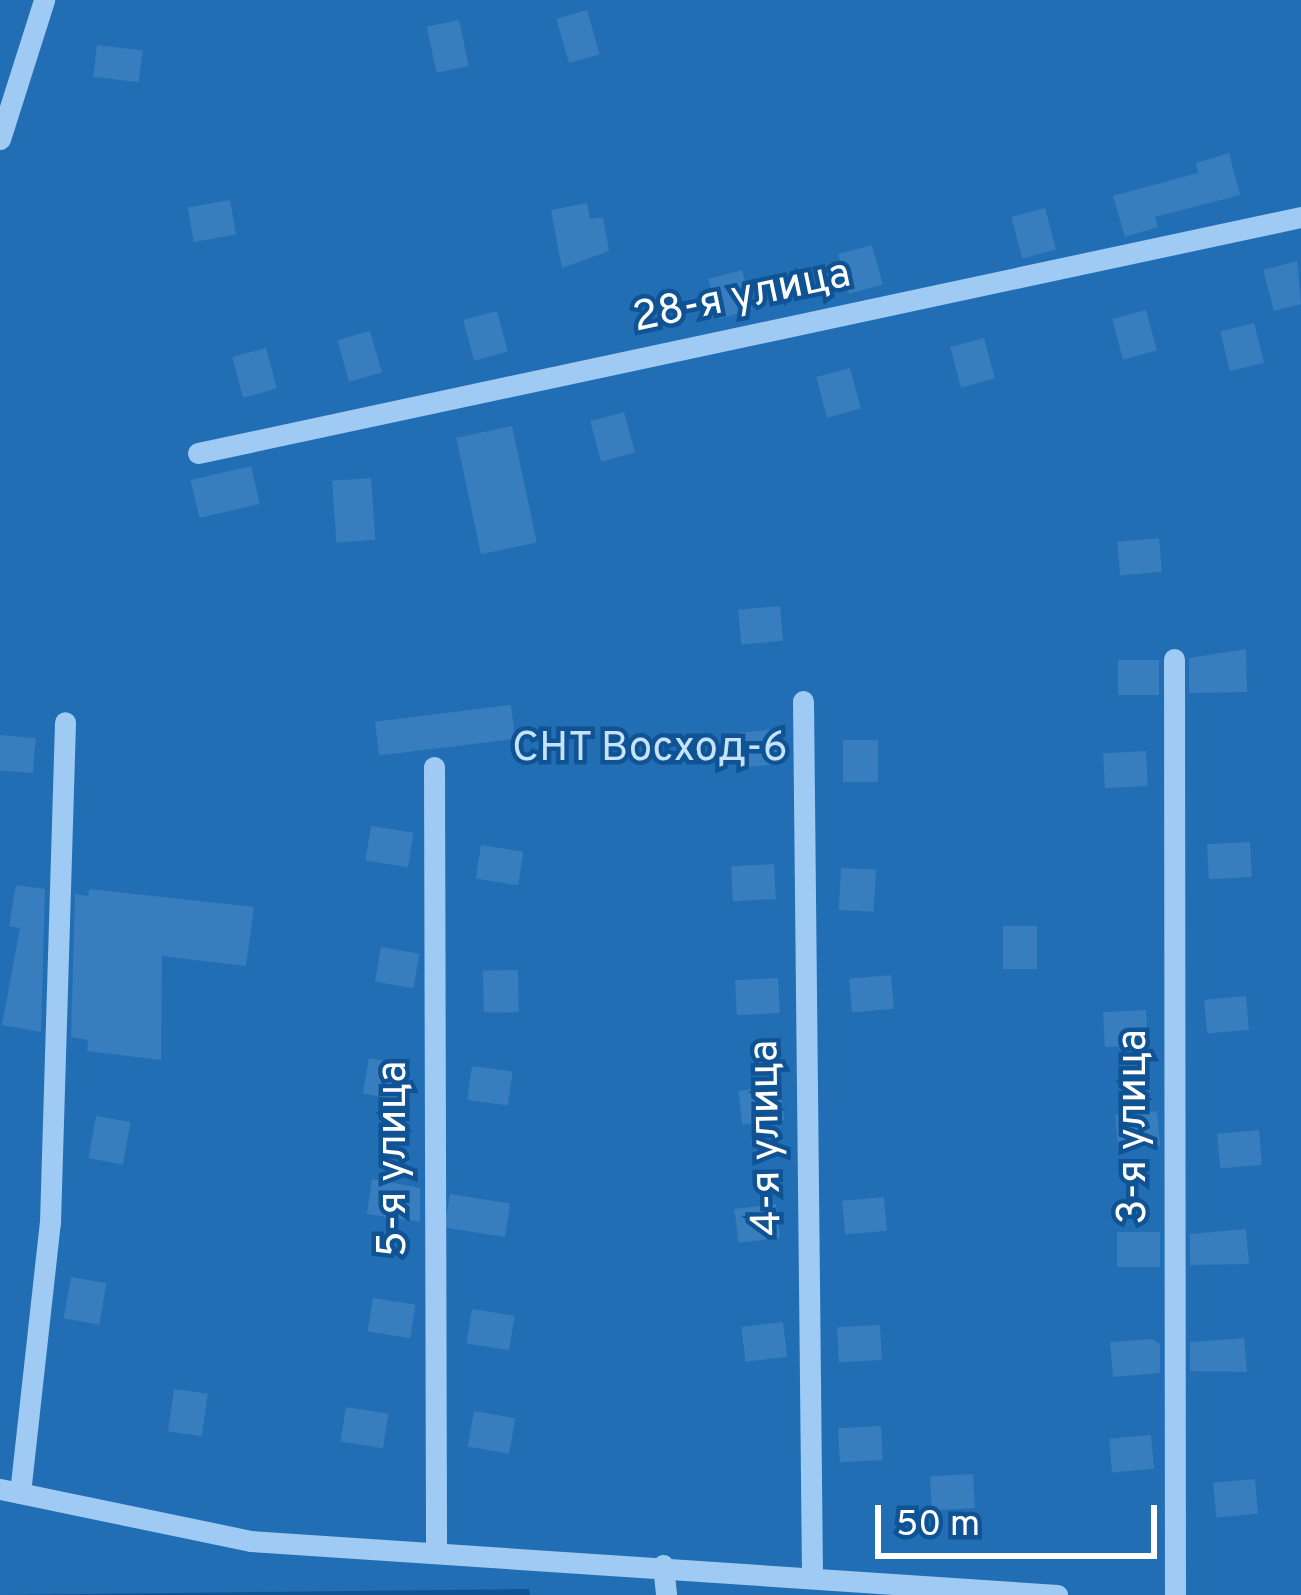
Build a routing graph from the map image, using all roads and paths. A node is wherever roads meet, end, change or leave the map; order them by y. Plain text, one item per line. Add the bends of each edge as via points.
1 (44, 0) edge
2 (0, 140) edge
3 (1301, 217) edge
4 (198, 453) dead end
5 (1174, 659) dead end
6 (803, 701) dead end
7 (65, 722) dead end
8 (434, 767) dead end
9 (10, 1491) edge
10 (436, 1550) junction
11 (663, 1565) junction
12 (812, 1575) junction
13 (666, 1595) edge
14 (1057, 1595) edge
15 (1175, 1595) edge

1 - 2 street
3 - 4 street, 28-я улица
5 - 15 street, 3-я улица
6 - 12 street, 4-я улица
7 - 9 street via 50,1222
8 - 10 street, 5-я улица
9 - 10 street via 251,1541
10 - 11 street
11 - 12 street
11 - 13 street
12 - 14 street

